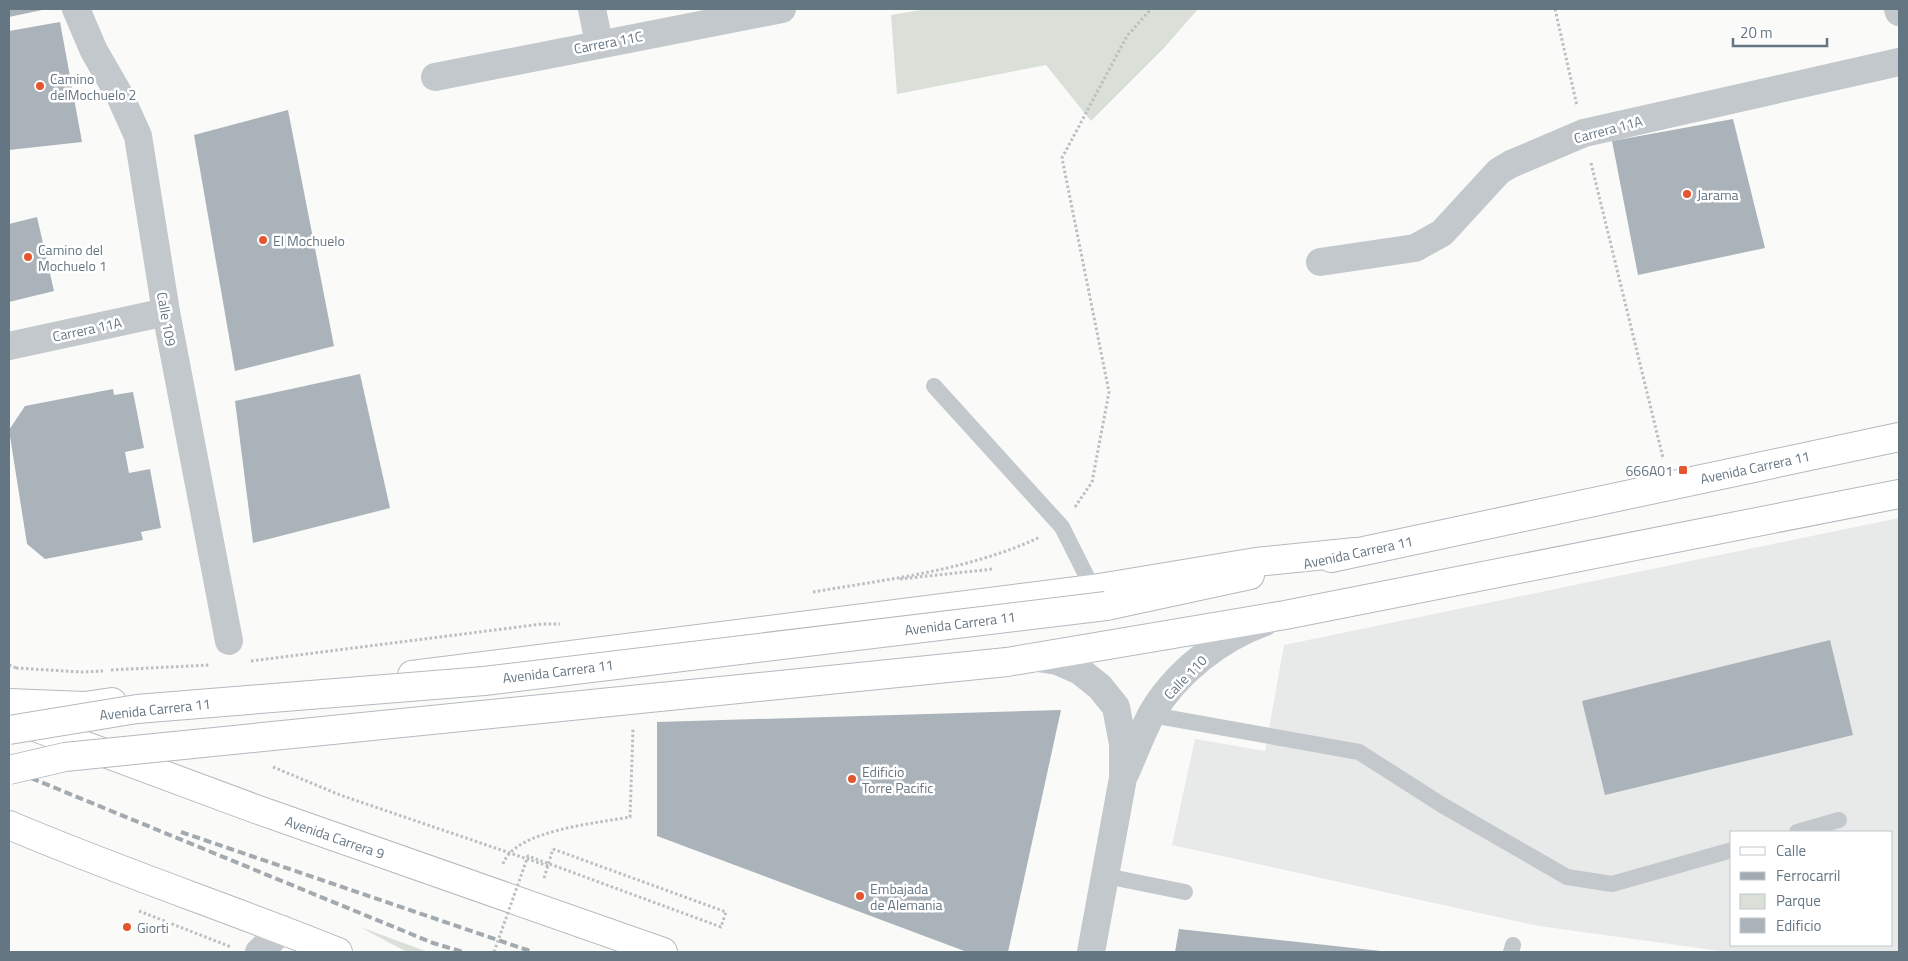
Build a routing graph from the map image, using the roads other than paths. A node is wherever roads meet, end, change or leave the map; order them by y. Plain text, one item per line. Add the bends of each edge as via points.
1 (76, 9) edge
2 (592, 9) edge
3 (782, 9) edge
4 (599, 43) junction
5 (1899, 62) edge
6 (434, 77) dead end
7 (1320, 262) dead end
8 (166, 312) junction
9 (9, 346) edge
10 (934, 386) dead end
11 (1899, 437) edge
12 (1899, 494) edge
13 (1099, 598) junction
14 (1285, 616) junction
15 (235, 652) road end
16 (1019, 659) junction
17 (9, 702) edge
18 (1152, 715) junction
19 (9, 717) edge
20 (9, 730) edge
21 (9, 770) edge
22 (1124, 778) junction
23 (1839, 820) dead end
24 (9, 825) edge
25 (1800, 831) edge
26 (1730, 851) edge
27 (1106, 876) junction
28 (1185, 892) dead end
29 (282, 929) junction
30 (259, 952) edge
31 (338, 952) edge
32 (663, 952) edge
33 (1091, 952) edge

1 - 8 street, Calle 109 via 138,136
2 - 4 street
3 - 4 street, Carrera 11C
4 - 6 street, Carrera 11C
5 - 7 street, Carrera 11A via 1584,133 1499,171 1442,234 1415,248
8 - 9 street, Carrera 11A
8 - 15 street, Calle 109
10 - 13 lane via 1062,527
11 - 13 main road, Avenida Carrera 11 via 1354,552
12 - 14 main road
13 - 17 main road via 405,676 85,706
13 - 20 main road, Avenida Carrera 11, bridge via 484,681 137,709
14 - 16 main road
14 - 18 street, Calle 110 via 1253,626 1223,642 1172,687
16 - 21 main road, bridge via 65,757
16 - 22 street, Calle 110 via 1056,661 1080,671 1100,687 1116,708
18 - 22 street, Calle 110
18 - 26 lane via 1359,752 1442,805 1567,877 1612,884
19 - 32 main road, Avenida Carrera 9 via 253,808
22 - 27 street, Calle 110
23 - 25 lane
24 - 29 main road via 81,856
27 - 28 lane
27 - 33 street, Calle 110
29 - 30 street
29 - 31 main road

